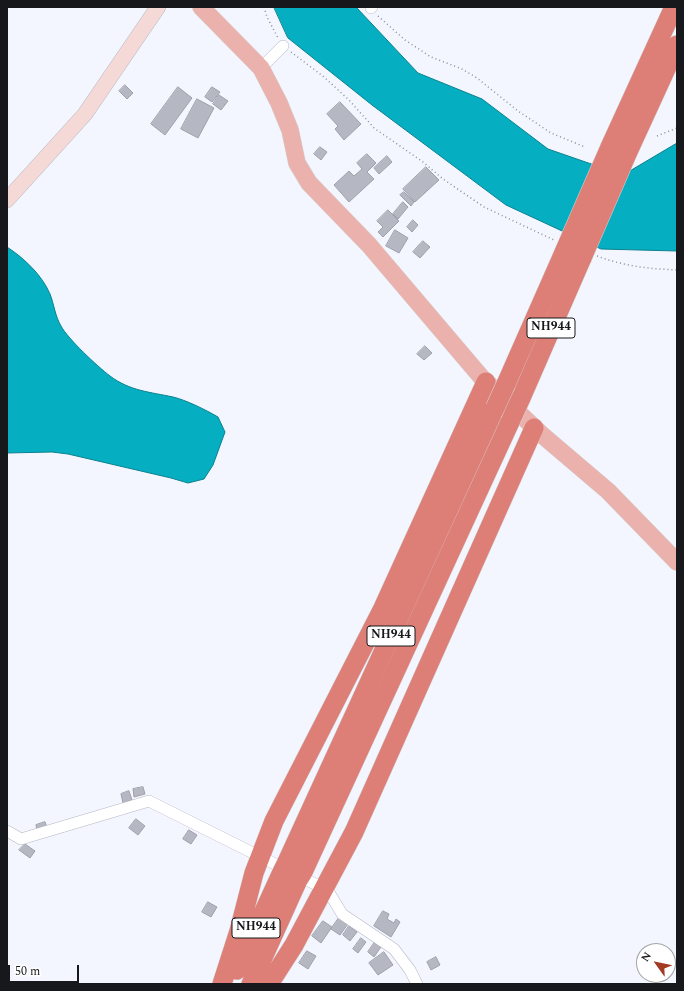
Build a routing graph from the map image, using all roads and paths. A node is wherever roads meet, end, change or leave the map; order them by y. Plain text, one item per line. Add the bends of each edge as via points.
1 (158, 7) edge
2 (200, 7) edge
3 (264, 7) edge
4 (372, 7) edge
5 (674, 7) edge
6 (677, 45) edge
7 (282, 46) junction
8 (261, 68) junction
9 (677, 128) edge
10 (657, 136) dead end
11 (585, 147) dead end
12 (618, 151) junction
13 (7, 200) edge
14 (574, 251) junction
15 (677, 270) edge
16 (486, 382) junction
17 (534, 428) junction
18 (677, 562) edge
19 (7, 831) edge
20 (259, 856) junction
21 (292, 872) junction
22 (324, 889) junction
23 (222, 984) edge
24 (230, 984) edge
25 (251, 984) edge
26 (270, 984) edge
27 (417, 984) edge

1 - 13 street via 85,114
2 - 8 main road
3 - 7 path
4 - 11 path via 405,40 425,53 477,78 518,111 552,133
5 - 12 highway, NH944 / NH944
6 - 12 highway, NH944 / NH944
7 - 8 street
7 - 14 path via 324,77 374,128 443,179 484,207
8 - 16 main road via 290,130 297,163 309,183 369,245
9 - 10 path
12 - 14 highway, NH944 / NH944, bridge
14 - 15 path via 610,262 651,269
14 - 21 highway, NH944 / NH944, bridge via 495,408
14 - 21 highway, NH944 / NH944, bridge via 521,398
16 - 17 main road
16 - 20 highway via 383,608 274,821
17 - 18 main road via 608,491
17 - 22 highway via 381,773
19 - 20 street via 21,839 149,801
20 - 22 street
20 - 23 highway
21 - 24 highway, NH944 / NH944
21 - 25 highway, NH944 / NH944
22 - 26 highway
22 - 27 street via 342,914 394,949

